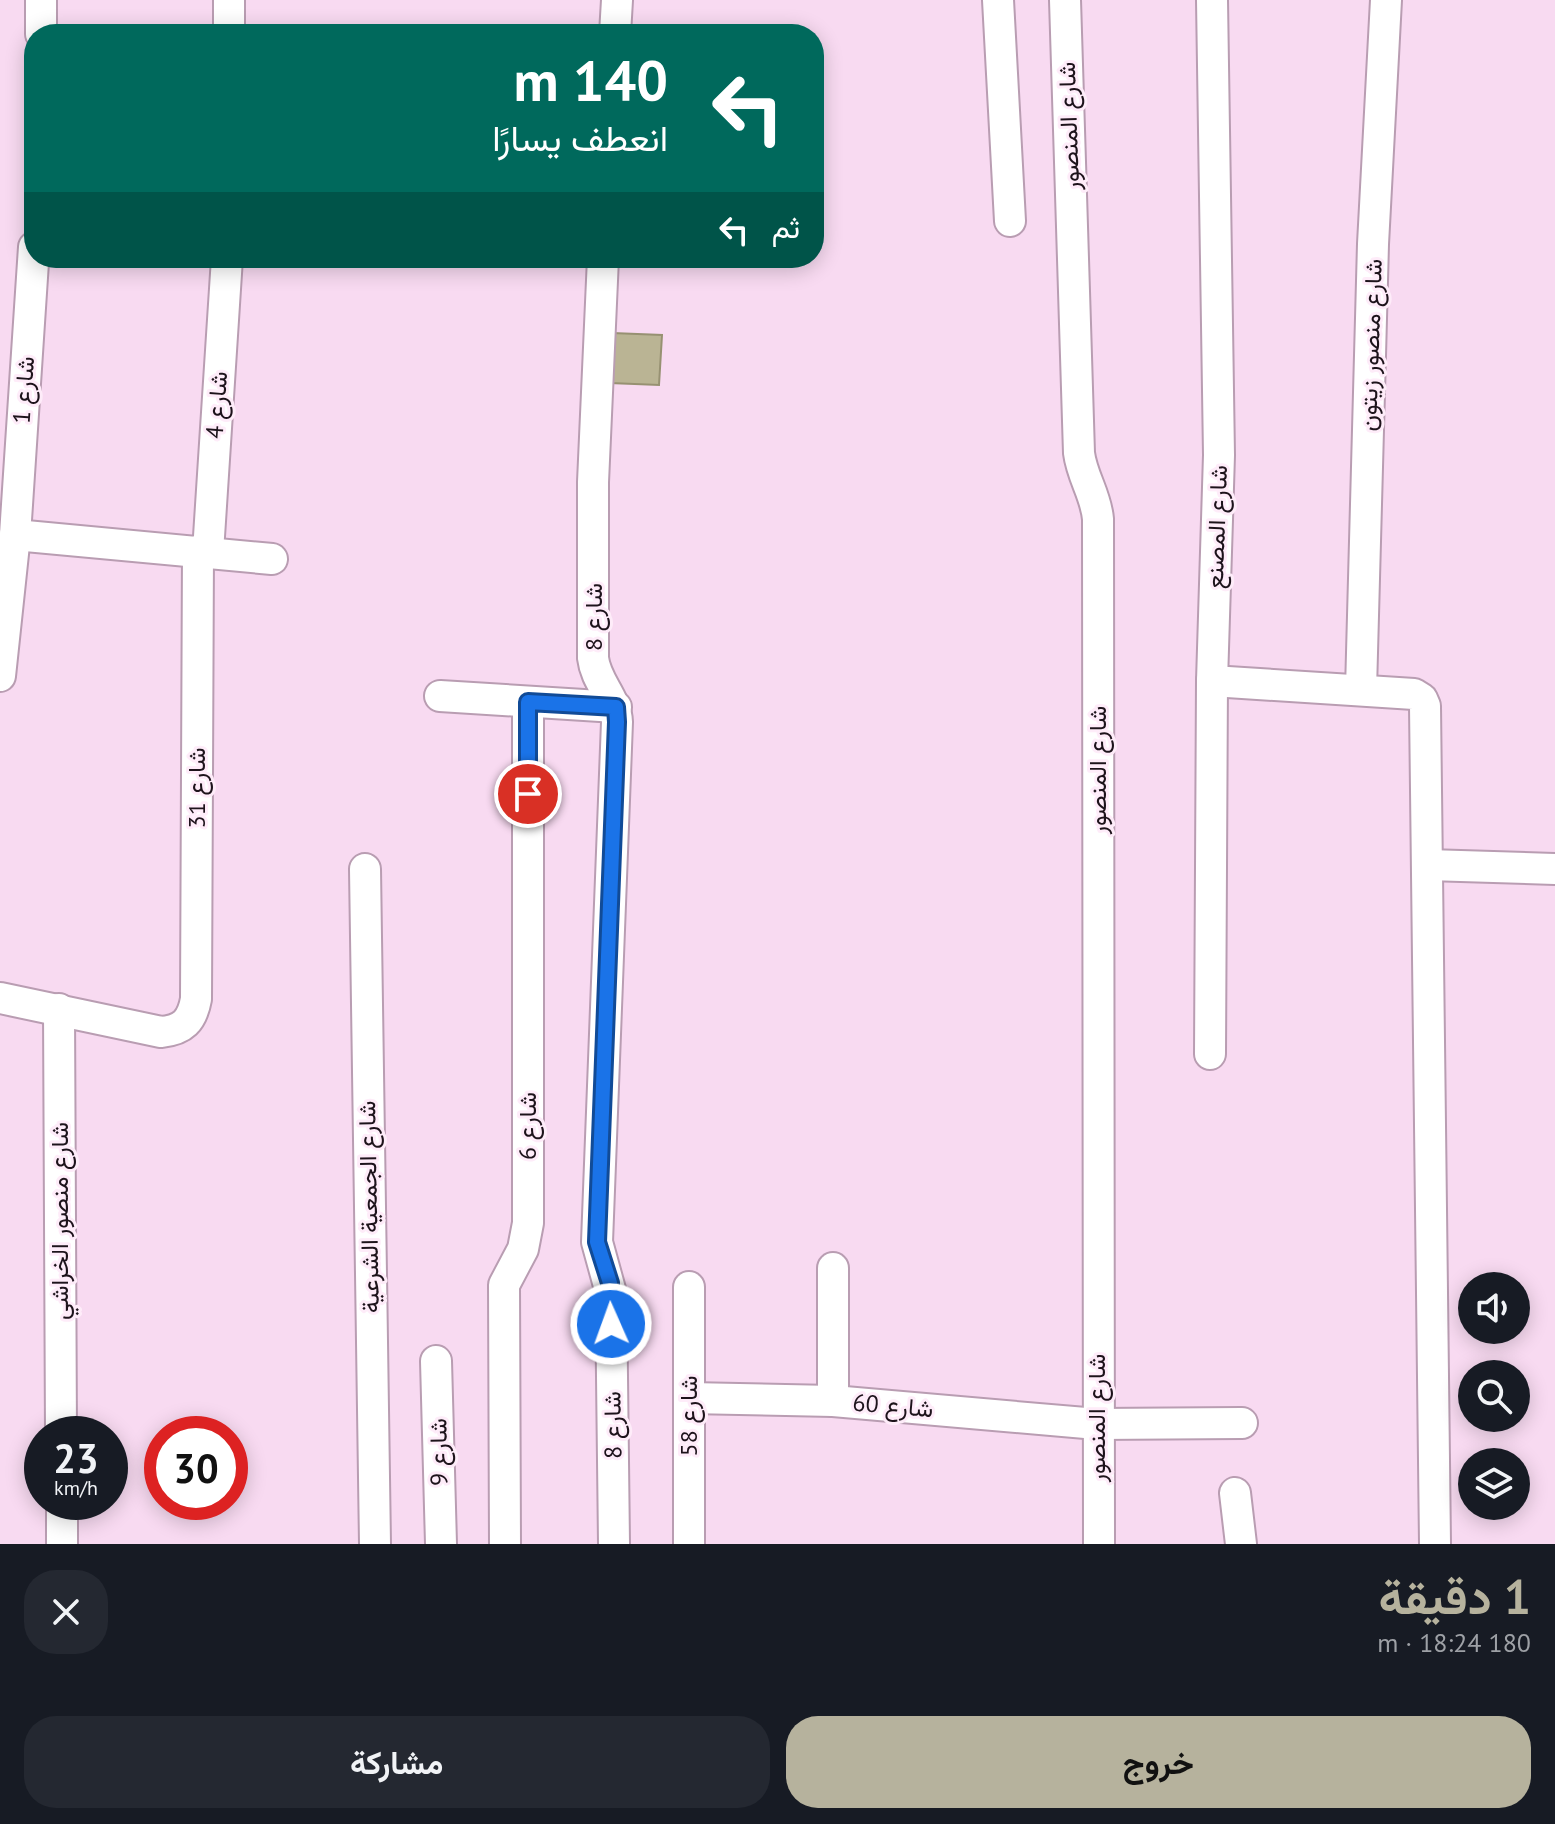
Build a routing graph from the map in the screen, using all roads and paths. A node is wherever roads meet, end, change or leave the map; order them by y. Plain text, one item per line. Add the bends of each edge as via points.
1 (41, 0) edge
2 (229, 0) edge
3 (617, 0) edge
4 (998, 0) edge
5 (1065, 0) edge
6 (1212, 0) edge
7 (1386, 0) edge
8 (41, 24) edge
9 (229, 24) edge
10 (616, 24) edge
11 (1010, 221) dead end
12 (33, 268) edge
13 (226, 268) edge
14 (603, 268) edge
15 (15, 535) junction
16 (203, 551) junction
17 (272, 559) dead end
18 (0, 676) edge
19 (1212, 681) junction
20 (1361, 690) junction
21 (440, 696) dead end
22 (528, 702) junction
23 (616, 707) junction
24 (1428, 865) junction
25 (365, 869) dead end
26 (1555, 869) edge
27 (0, 998) edge
28 (59, 1009) junction
29 (1210, 1054) dead end
30 (833, 1268) dead end
31 (689, 1287) dead end
32 (436, 1361) dead end
33 (689, 1398) junction
34 (833, 1401) junction
35 (61, 1416) edge
36 (1242, 1423) dead end
37 (1097, 1424) junction
38 (1235, 1493) dead end
39 (62, 1520) edge
40 (62, 1544) edge
41 (375, 1544) edge
42 (441, 1544) edge
43 (505, 1544) edge
44 (614, 1544) edge
45 (689, 1544) edge
46 (1099, 1544) edge
47 (1241, 1544) edge
48 (1435, 1544) edge

1 - 8 street
2 - 9 street
3 - 10 street
4 - 11 street
5 - 37 street, شارع المنصور via 1079,453 1098,519
6 - 19 street, شارع المصنع via 1219,455
7 - 20 street, شارع منصور زيتون via 1373,244
12 - 15 street, شارع 1
13 - 16 street, شارع 4
14 - 23 street, شارع 8 via 593,482 593,658
15 - 16 street
15 - 18 street, شارع 1
16 - 17 street
16 - 28 street, شارع 31 via 193,1013 176,1030 161,1032
19 - 20 street
19 - 29 street, شارع المصنع
20 - 24 street via 1414,694 1425,706
21 - 22 street
22 - 23 street
22 - 43 street, شارع 6 via 528,1223 523,1249 504,1285
23 - 44 street, شارع 8 via 597,1242 611,1293
24 - 26 street
24 - 48 street
25 - 41 street, شارع الجمعية الشرعية
27 - 28 street
28 - 35 street, شارع منصور الخراشي
30 - 34 street
31 - 33 street, شارع 58
32 - 42 street, شارع 9
33 - 34 street, شارع 60
33 - 45 street, شارع 58
34 - 37 street, شارع 60
36 - 37 street, شارع 60
37 - 46 street, شارع المنصور
38 - 47 street
39 - 40 street

